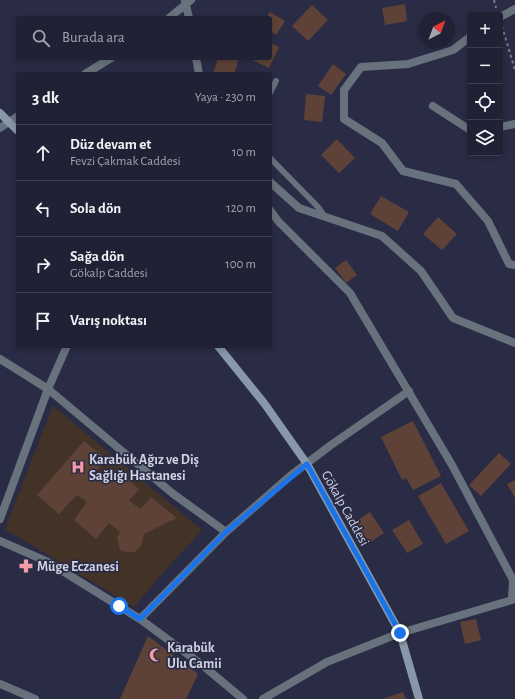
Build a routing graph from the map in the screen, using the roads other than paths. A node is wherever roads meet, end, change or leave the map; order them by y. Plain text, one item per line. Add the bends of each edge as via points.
1 (187, 1) edge
2 (515, 10) edge
3 (171, 16) edge
4 (189, 16) edge
5 (503, 16) edge
6 (467, 39) edge
7 (108, 60) edge
8 (196, 60) edge
9 (88, 72) edge
10 (199, 72) edge
11 (276, 81) dead end
12 (272, 89) edge
13 (434, 106) dead end
14 (0, 113) edge
15 (16, 117) edge
16 (10, 121) junction
17 (515, 124) edge
18 (503, 126) edge
19 (0, 128) edge
20 (16, 128) edge
21 (467, 128) edge
22 (272, 160) edge
23 (272, 184) edge
24 (272, 213) edge
25 (324, 216) junction
26 (515, 265) edge
27 (515, 343) edge
28 (66, 348) edge
29 (220, 348) edge
30 (0, 360) edge
31 (48, 389) junction
32 (409, 391) junction
33 (307, 464) junction
34 (0, 519) edge
35 (226, 532) junction
36 (0, 541) edge
37 (140, 619) junction
38 (400, 633) junction
39 (0, 684) edge
40 (35, 699) edge
41 (243, 699) edge
42 (263, 699) edge
43 (419, 699) edge

1 - 3 street
1 - 4 street
2 - 5 street
6 - 26 street via 453,50 408,64 361,67 344,90 344,119 382,143 403,170 456,184 488,221 509,264
7 - 9 street
8 - 10 street
11 - 12 lane
13 - 21 street
14 - 16 street
15 - 16 street
16 - 19 street
16 - 20 street
17 - 18 street
22 - 25 lane
23 - 25 street via 299,208
24 - 32 street via 350,293
25 - 27 street via 382,236 421,271 453,318
28 - 31 street
29 - 33 street, Gökalp Caddesi via 264,403
30 - 31 street
31 - 34 street
31 - 35 street via 172,493
32 - 33 street
32 - 38 street via 513,580 512,600
33 - 35 street
33 - 38 street, Gökalp Caddesi
35 - 37 street
36 - 37 street via 48,562
37 - 41 street
38 - 42 street via 327,662
38 - 43 street, Gökalp Caddesi
39 - 40 street

